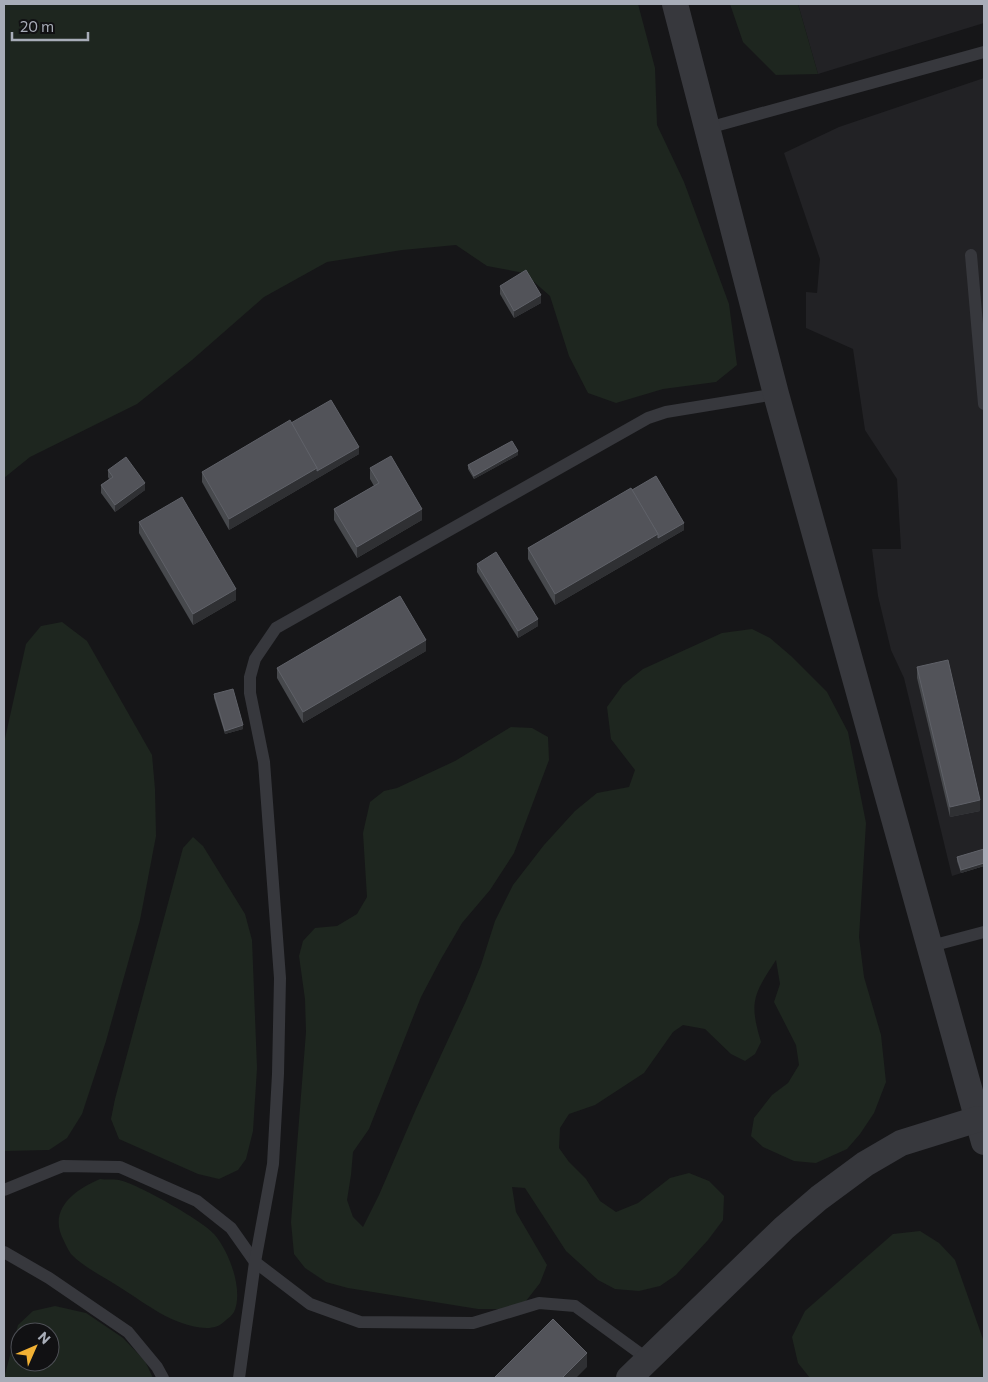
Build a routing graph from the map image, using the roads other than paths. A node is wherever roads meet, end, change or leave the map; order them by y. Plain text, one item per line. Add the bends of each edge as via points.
1 (675, 4) edge
2 (984, 52) edge
3 (708, 128) junction
4 (971, 255) dead end
5 (776, 394) junction
6 (984, 404) edge
7 (984, 932) edge
8 (931, 946) junction
9 (981, 1130) edge
10 (4, 1190) edge
11 (4, 1252) edge
12 (255, 1262) junction
13 (649, 1360) junction
14 (163, 1378) edge
15 (239, 1378) edge
16 (629, 1378) edge

1 - 3 street
2 - 3 lane
3 - 5 street
4 - 6 lane
5 - 8 street
5 - 12 lane via 666,412 648,418 276,628 255,659 250,693 264,762 280,978 273,1164
7 - 8 lane
8 - 9 street
9 - 13 street via 901,1143 865,1164 784,1228
10 - 12 lane via 63,1166 120,1167 197,1201 231,1228
11 - 14 lane via 49,1278 128,1332
12 - 13 lane via 310,1304 360,1322 473,1322 539,1303 575,1306
12 - 15 lane
13 - 16 street

